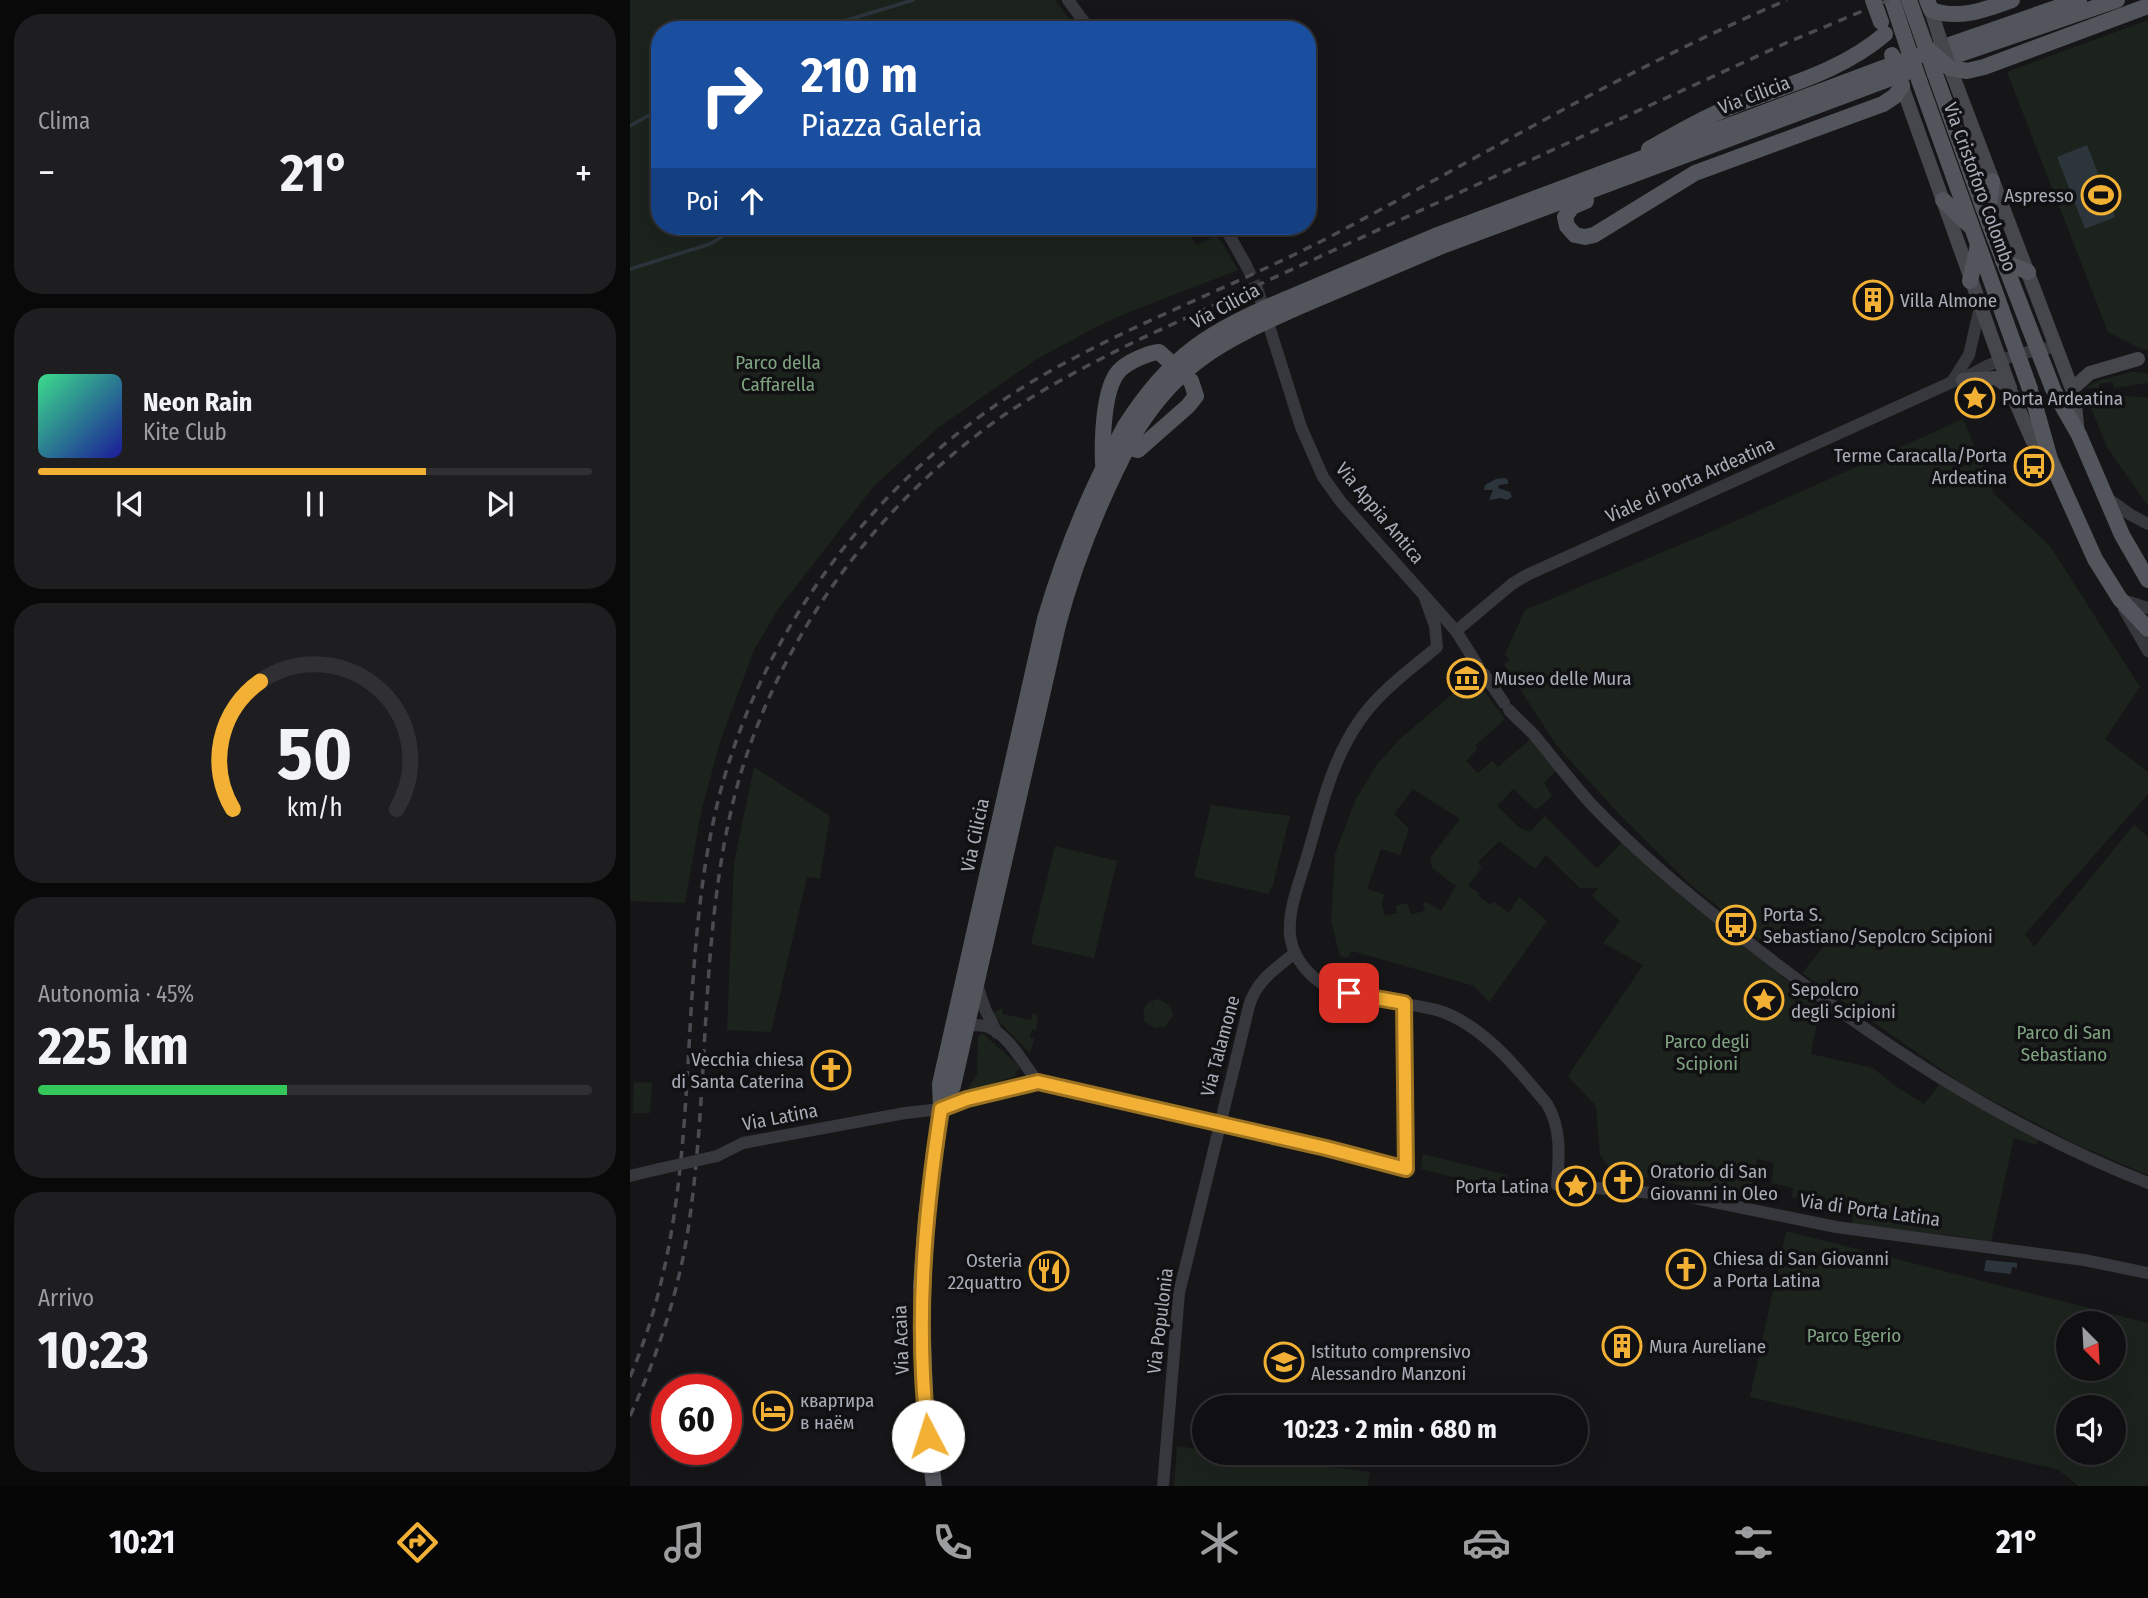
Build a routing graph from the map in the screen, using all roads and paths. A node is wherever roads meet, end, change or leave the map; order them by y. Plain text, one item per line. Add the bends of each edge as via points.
1 (1068, 0) edge
2 (1873, 0) edge
3 (1892, 0) edge
4 (2012, 0) edge
5 (2080, 0) edge
6 (2118, 0) edge
7 (1929, 5) edge
8 (2148, 6) edge
9 (1907, 9) edge
10 (1083, 21) edge
11 (1883, 28) junction
12 (1930, 42) junction
13 (1942, 71) junction
14 (1891, 72) junction
15 (1685, 156) junction
16 (1599, 175) junction
17 (1992, 181) junction
18 (1942, 200) junction
19 (1988, 221) junction
20 (1971, 228) junction
21 (1229, 235) edge
22 (1978, 245) junction
23 (2003, 261) junction
24 (1246, 265) tunnel mouth
25 (2028, 271) junction
26 (1970, 281) junction
27 (1257, 288) tunnel mouth
28 (1290, 304) junction
29 (1980, 307) junction
30 (2056, 347) junction
31 (2037, 350) junction
32 (2019, 354) junction
33 (2138, 359) dead end
34 (2000, 361) junction
35 (1958, 381) junction
36 (2011, 391) junction
37 (2073, 393) junction
38 (1130, 428) junction
39 (2078, 435) junction
40 (1127, 447) junction
41 (2050, 459) junction
42 (1103, 466) junction
43 (2104, 495) junction
44 (2148, 524) edge
45 (2148, 580) edge
46 (1425, 598) junction
47 (2120, 599) junction
48 (2148, 608) edge
49 (2148, 629) edge
50 (1456, 631) junction
51 (2148, 651) edge
52 (1295, 953) junction
53 (977, 977) junction
54 (1404, 1003) junction
55 (960, 1032) junction
56 (997, 1033) junction
57 (1038, 1082) junction
58 (941, 1109) junction
59 (1221, 1124) junction
60 (630, 1176) edge
61 (2148, 1183) edge
62 (2148, 1273) edge
63 (934, 1486) edge
64 (1163, 1486) edge

1 - 10 street
2 - 11 main road, Via Cristoforo Colombo, bridge
3 - 9 main road, Via Cristoforo Colombo
4 - 7 main road via 1961,15
5 - 14 main road
6 - 14 main road
7 - 12 main road, Via Cristoforo Colombo
8 - 13 main road via 1984,67
9 - 12 main road, Via Cristoforo Colombo
9 - 20 main road, Via Cristoforo Colombo, bridge via 1908,48
11 - 14 main road, Via Cristoforo Colombo
11 - 16 main road via 1850,60 1721,111
12 - 13 main road, Via Cristoforo Colombo, bridge
13 - 17 main road, Via Cristoforo Colombo
13 - 19 main road, Via Cristoforo Colombo
14 - 15 main road, Via Cilicia
14 - 15 main road via 1895,96 1883,104 1689,176 1594,236 1580,237 1567,226 1565,217 1573,208 1657,173
14 - 16 main road, Via Cilicia
14 - 18 main road, Via Cristoforo Colombo
15 - 28 main road, Via Cilicia
16 - 28 main road, Via Cilicia via 1435,236
17 - 19 main road
17 - 25 main road, Via Cristoforo Colombo
18 - 20 main road
18 - 26 main road, Via Cristoforo Colombo
19 - 23 main road, Via Cristoforo Colombo
20 - 22 main road, Via Cristoforo Colombo
21 - 24 street
22 - 26 main road
22 - 32 main road, Via Cristoforo Colombo
23 - 25 main road
23 - 31 main road, Via Cristoforo Colombo
25 - 30 main road, Via Cristoforo Colombo
26 - 29 main road, Via Cristoforo Colombo
27 - 46 street, Via Appia Antica via 1301,427 1323,477
28 - 38 main road, Via Cilicia, bridge via 1223,328 1188,351 1156,382
29 - 34 main road, Via Cristoforo Colombo
29 - 35 street
30 - 31 street, Viale di Porta Ardeatina
30 - 37 main road, Via Cristoforo Colombo
31 - 32 street, Viale di Porta Ardeatina
31 - 39 main road, Via Cristoforo Colombo
32 - 34 street, Viale di Porta Ardeatina
32 - 41 main road, Via Cristoforo Colombo
33 - 37 main road via 2090,373
34 - 35 street, Viale di Porta Ardeatina
34 - 36 main road, Via Cristoforo Colombo
35 - 36 main road via 1996,378
35 - 50 street, Viale di Porta Ardeatina via 1527,575
36 - 41 main road, Via Cristoforo Colombo via 2032,440
37 - 39 main road, Via Cristoforo Colombo
38 - 40 main road, Via Cilicia
38 - 42 main road, Via Cilicia
39 - 43 main road, Via Cristoforo Colombo
40 - 42 main road via 1138,450 1195,399 1191,381 1162,353 1124,367 1114,378 1103,434
40 - 53 main road, Via Cilicia via 1099,502 1071,576
41 - 47 main road, Via Cristoforo Colombo via 2095,559
42 - 55 main road, Via Cilicia via 1064,558 1045,618 971,954
43 - 44 street
43 - 45 main road, Via Cristoforo Colombo
46 - 50 street, Via Appia Antica
46 - 52 street via 1437,647 1374,702 1340,754 1292,906 1290,933
47 - 48 street
47 - 49 main road, Via Cristoforo Colombo
47 - 51 street
50 - 61 street, Via Appia Antica via 1507,706 1592,805 1696,902 1833,1006 1962,1093
52 - 54 street via 1315,978 1329,987
52 - 59 street, Via Talamone via 1264,978 1252,995
53 - 55 main road, Via Cilicia
53 - 56 street via 979,995
54 - 59 street via 1406,1169
54 - 62 street, Via di Porta Latina via 1446,1013 1477,1032 1547,1104 1559,1143 1557,1185 1685,1196 1836,1227
55 - 56 street via 987,1026
55 - 58 main road, Via Acaia via 940,1084
56 - 57 street
57 - 58 street, Via Latina
57 - 59 street
58 - 60 street, Via Latina, bridge via 743,1143 717,1156
58 - 63 main road, Via Acaia via 921,1286 926,1418
59 - 64 street, Via Populonia via 1178,1293

